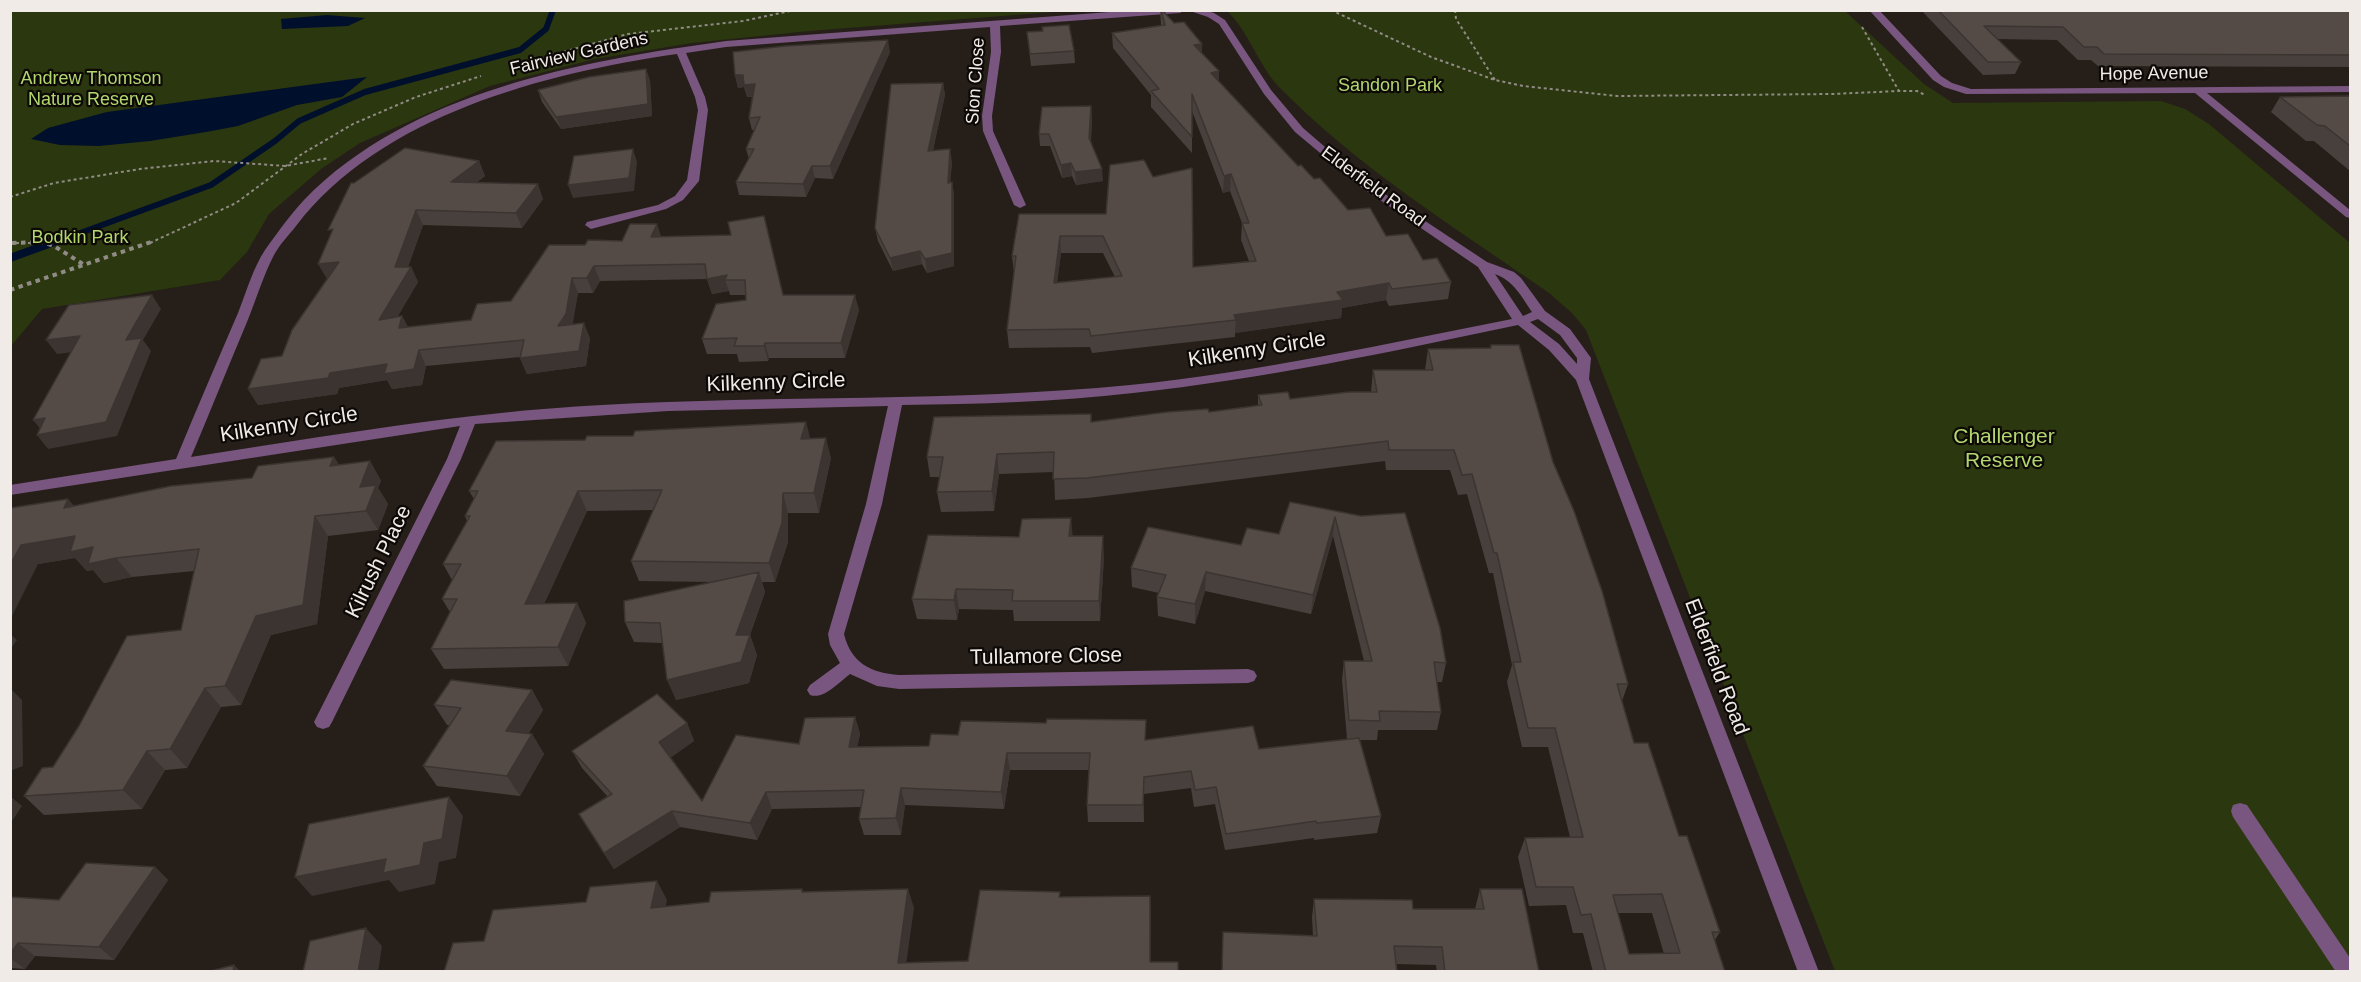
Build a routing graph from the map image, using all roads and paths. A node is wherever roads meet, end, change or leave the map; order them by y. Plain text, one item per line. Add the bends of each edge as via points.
1 (1180, 10) edge
2 (1191, 10) edge
3 (1331, 10) edge
4 (1455, 10) edge
5 (1873, 10) edge
6 (1210, 12) edge
7 (1859, 21) dead end
8 (995, 24) junction
9 (680, 50) junction
10 (1495, 80) junction
11 (2350, 89) edge
12 (2197, 90) junction
13 (1899, 91) junction
14 (1926, 95) dead end
15 (10, 197) edge
16 (1020, 205) dead end
17 (2350, 215) edge
18 (591, 225) dead end
19 (12, 243) edge
20 (1483, 265) junction
21 (86, 266) junction
22 (10, 290) edge
23 (1540, 314) junction
24 (1520, 321) junction
25 (1582, 379) junction
26 (896, 400) junction
27 (470, 419) junction
28 (181, 464) junction
29 (10, 490) edge
30 (850, 665) junction
31 (1248, 676) dead end
32 (816, 690) dead end
33 (323, 722) dead end
34 (2240, 811) dead end
35 (1809, 972) edge
36 (2348, 972) edge

1 - 8 street, Fairview Gardens
2 - 6 street
3 - 10 path via 1431,57
4 - 10 path via 1456,19
5 - 12 street, Hope Avenue via 1937,78 1958,89
6 - 20 street, Elderfield Road via 1222,22 1272,98 1333,161
7 - 13 path
8 - 9 street, Fairview Gardens
8 - 16 street, Sion Close via 988,131
9 - 18 street via 702,110 693,181 670,204
9 - 28 street, Fairview Gardens via 576,69 489,94 408,129 322,190 296,216 269,254
10 - 13 path via 1523,87 1617,96
11 - 12 street, Hope Avenue
12 - 17 street
13 - 14 path
15 - 21 path via 54,183 140,169 214,161 285,166 226,209 152,243
19 - 21 path via 42,242
20 - 23 street, Elderfield Road via 1517,280
20 - 24 street, Elderfield Road
21 - 22 path
23 - 24 street, Kilkenny Circle
23 - 25 street, Elderfield Road via 1565,332 1584,358
24 - 25 street, Elderfield Road via 1554,346
24 - 26 street, Kilkenny Circle via 1203,381 1073,394
25 - 35 street, Elderfield Road
26 - 27 street, Kilkenny Circle via 607,409
26 - 30 street via 874,504 836,634 838,647
27 - 28 street, Kilkenny Circle
27 - 33 street, Kilrush Place via 454,459
28 - 29 street, Kilkenny Circle
30 - 31 street, Tullamore Close via 864,675 885,681
30 - 32 street
34 - 36 street

